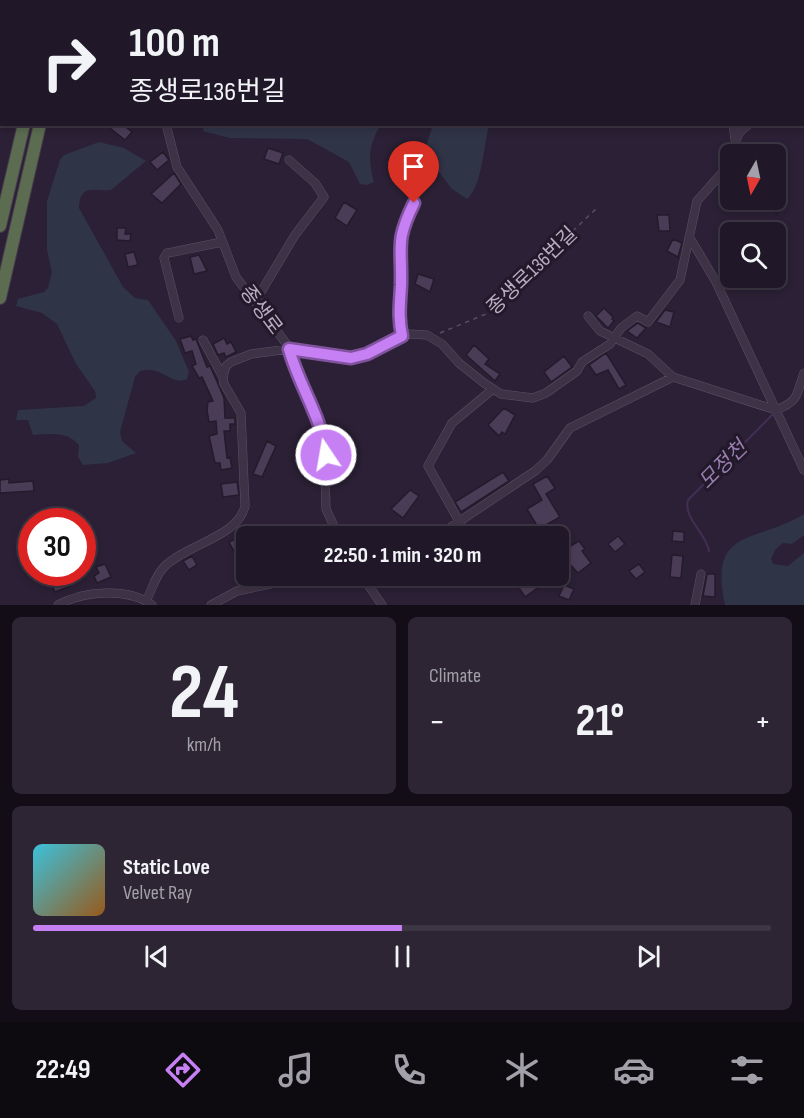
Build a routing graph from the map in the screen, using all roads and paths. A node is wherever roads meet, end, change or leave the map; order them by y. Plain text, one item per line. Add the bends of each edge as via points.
1 (24, 126) edge
2 (40, 126) edge
3 (166, 126) edge
4 (733, 126) edge
5 (747, 126) edge
6 (735, 138) junction
7 (734, 144) edge
8 (289, 160) dead end
9 (720, 175) edge
10 (414, 203) dead end
11 (598, 207) dead end
12 (0, 225) edge
13 (690, 238) junction
14 (222, 242) junction
15 (0, 298) edge
16 (255, 302) junction
17 (588, 316) dead end
18 (179, 318) dead end
19 (427, 335) junction
20 (402, 336) junction
21 (613, 339) junction
22 (203, 340) dead end
23 (289, 349) junction
24 (804, 374) edge
25 (223, 377) junction
26 (673, 377) junction
27 (493, 389) junction
28 (776, 410) junction
29 (804, 470) edge
30 (460, 521) junction
31 (333, 526) edge
32 (452, 526) edge
33 (462, 526) edge
34 (701, 574) dead end
35 (261, 586) edge
36 (369, 586) edge
37 (149, 603) edge
38 (58, 605) edge
39 (211, 605) edge
40 (382, 605) edge
41 (695, 605) edge

1 - 12 highway
2 - 15 highway
3 - 14 street, 종생로 via 177,168 207,210
4 - 6 street
5 - 6 street
6 - 7 street
8 - 16 street via 315,183 324,197 295,235
9 - 13 street via 697,201
10 - 20 street via 403,225 399,246 398,313
11 - 19 path, 종생로136번길 via 517,284 498,309 455,329
13 - 21 street via 676,285 648,322 636,316
13 - 28 street via 708,267
14 - 16 street, 종생로 via 236,277
14 - 18 street via 167,253 164,258
16 - 23 street, 종생로
17 - 21 street via 593,325
19 - 20 street
19 - 27 street
20 - 23 street via 351,358
21 - 26 street via 648,354
21 - 27 street via 546,393 517,398
22 - 25 street
23 - 25 street via 242,357 226,366
23 - 31 street, 종생로 via 324,436 325,501
24 - 28 street via 797,397
25 - 37 street via 241,413 243,514 233,527 191,547 166,565
26 - 28 street
26 - 30 street via 570,428 535,471
27 - 30 street via 452,423 428,466
28 - 29 street
30 - 32 street
30 - 33 street
34 - 41 street
35 - 39 street via 237,591
36 - 40 street
37 - 38 street via 118,594 78,598

